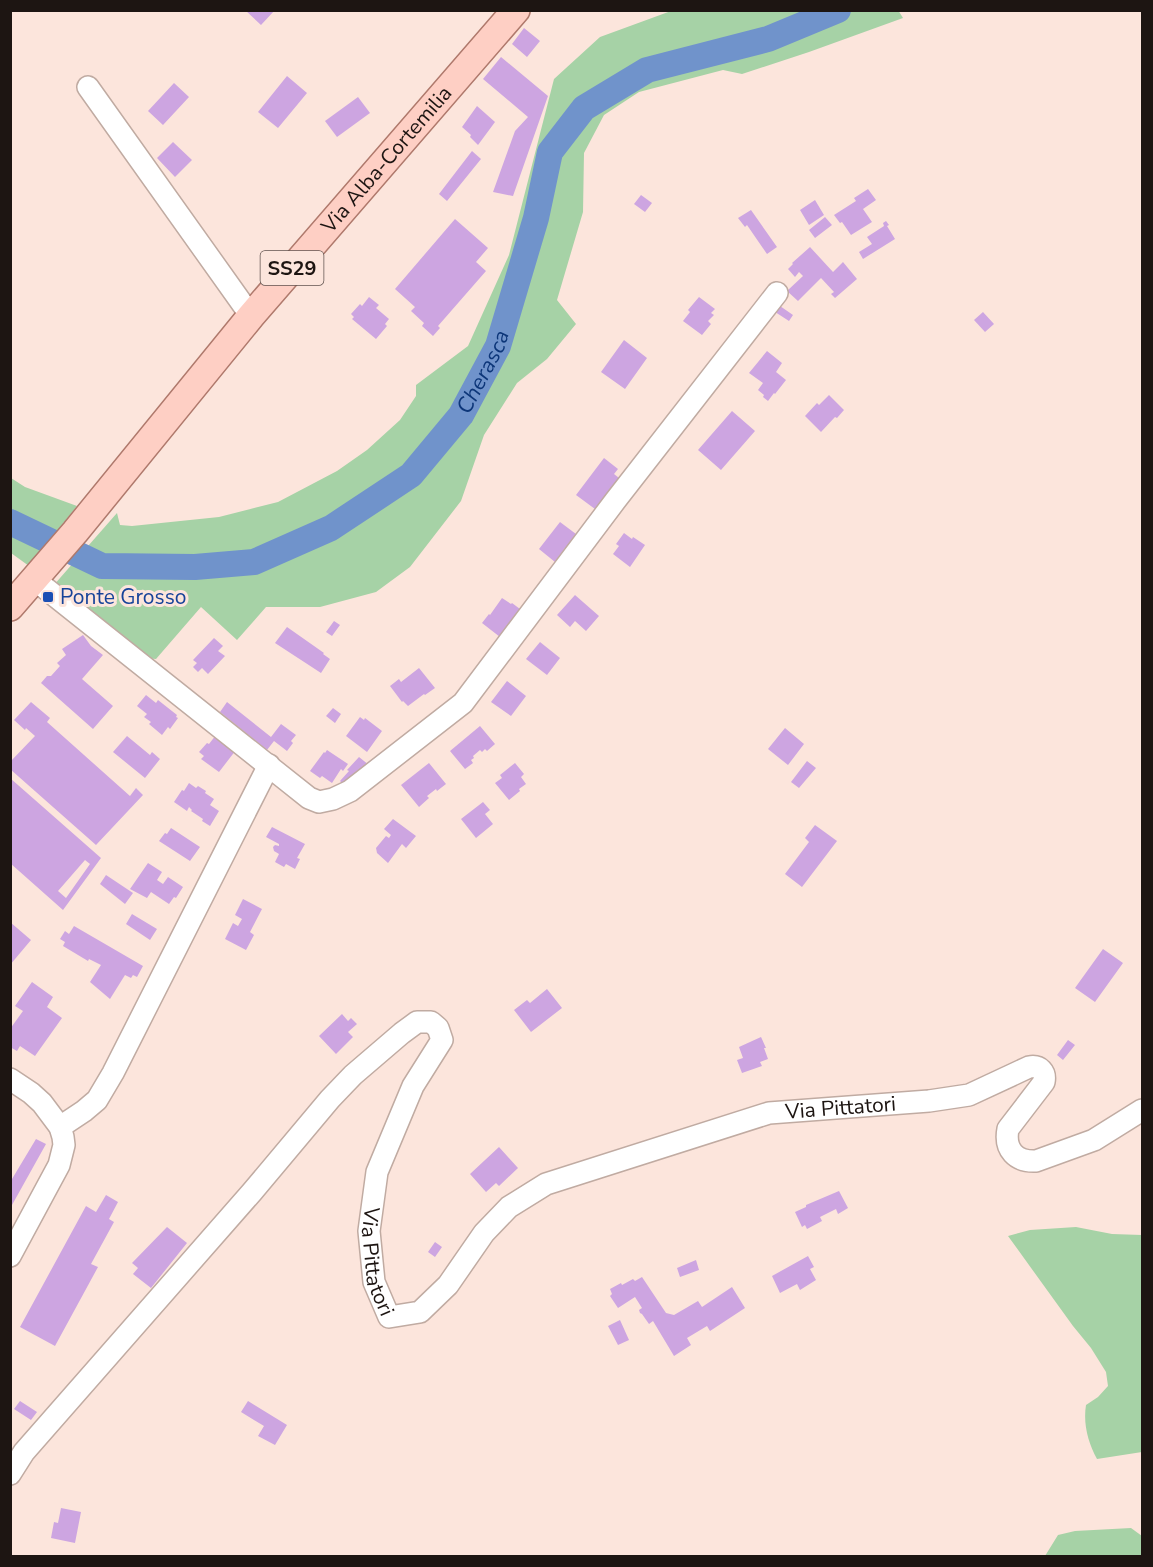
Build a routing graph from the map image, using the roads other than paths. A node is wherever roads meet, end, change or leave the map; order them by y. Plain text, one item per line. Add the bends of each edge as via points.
1 (516, 10) edge
2 (88, 87) dead end
3 (777, 293) dead end
4 (251, 316) junction
5 (37, 577) junction
6 (10, 607) edge
7 (269, 765) junction
8 (10, 1079) edge
9 (1143, 1110) edge
10 (60, 1127) junction
11 (10, 1256) edge
12 (10, 1474) edge

1 - 4 main road, Via Alba-Cortemilia / SS29
2 - 4 street
3 - 7 street via 463,703 350,791 333,799 319,802 309,798
4 - 5 main road, Via Alba-Cortemilia / SS29
5 - 6 main road, SS29
5 - 7 street
7 - 10 street via 113,1073 97,1100
8 - 10 street via 42,1103
9 - 12 street, Via Pittatori via 1094,1140 1036,1161 1022,1160 1010,1151 1006,1137 1044,1082 1044,1074 1037,1067 1029,1067 969,1095 769,1113 546,1184 492,1224 448,1285 420,1312 389,1317 374,1282 369,1231 377,1172 413,1086 442,1040 431,1022 417,1022 330,1099 24,1452
10 - 11 street via 64,1145 59,1165

